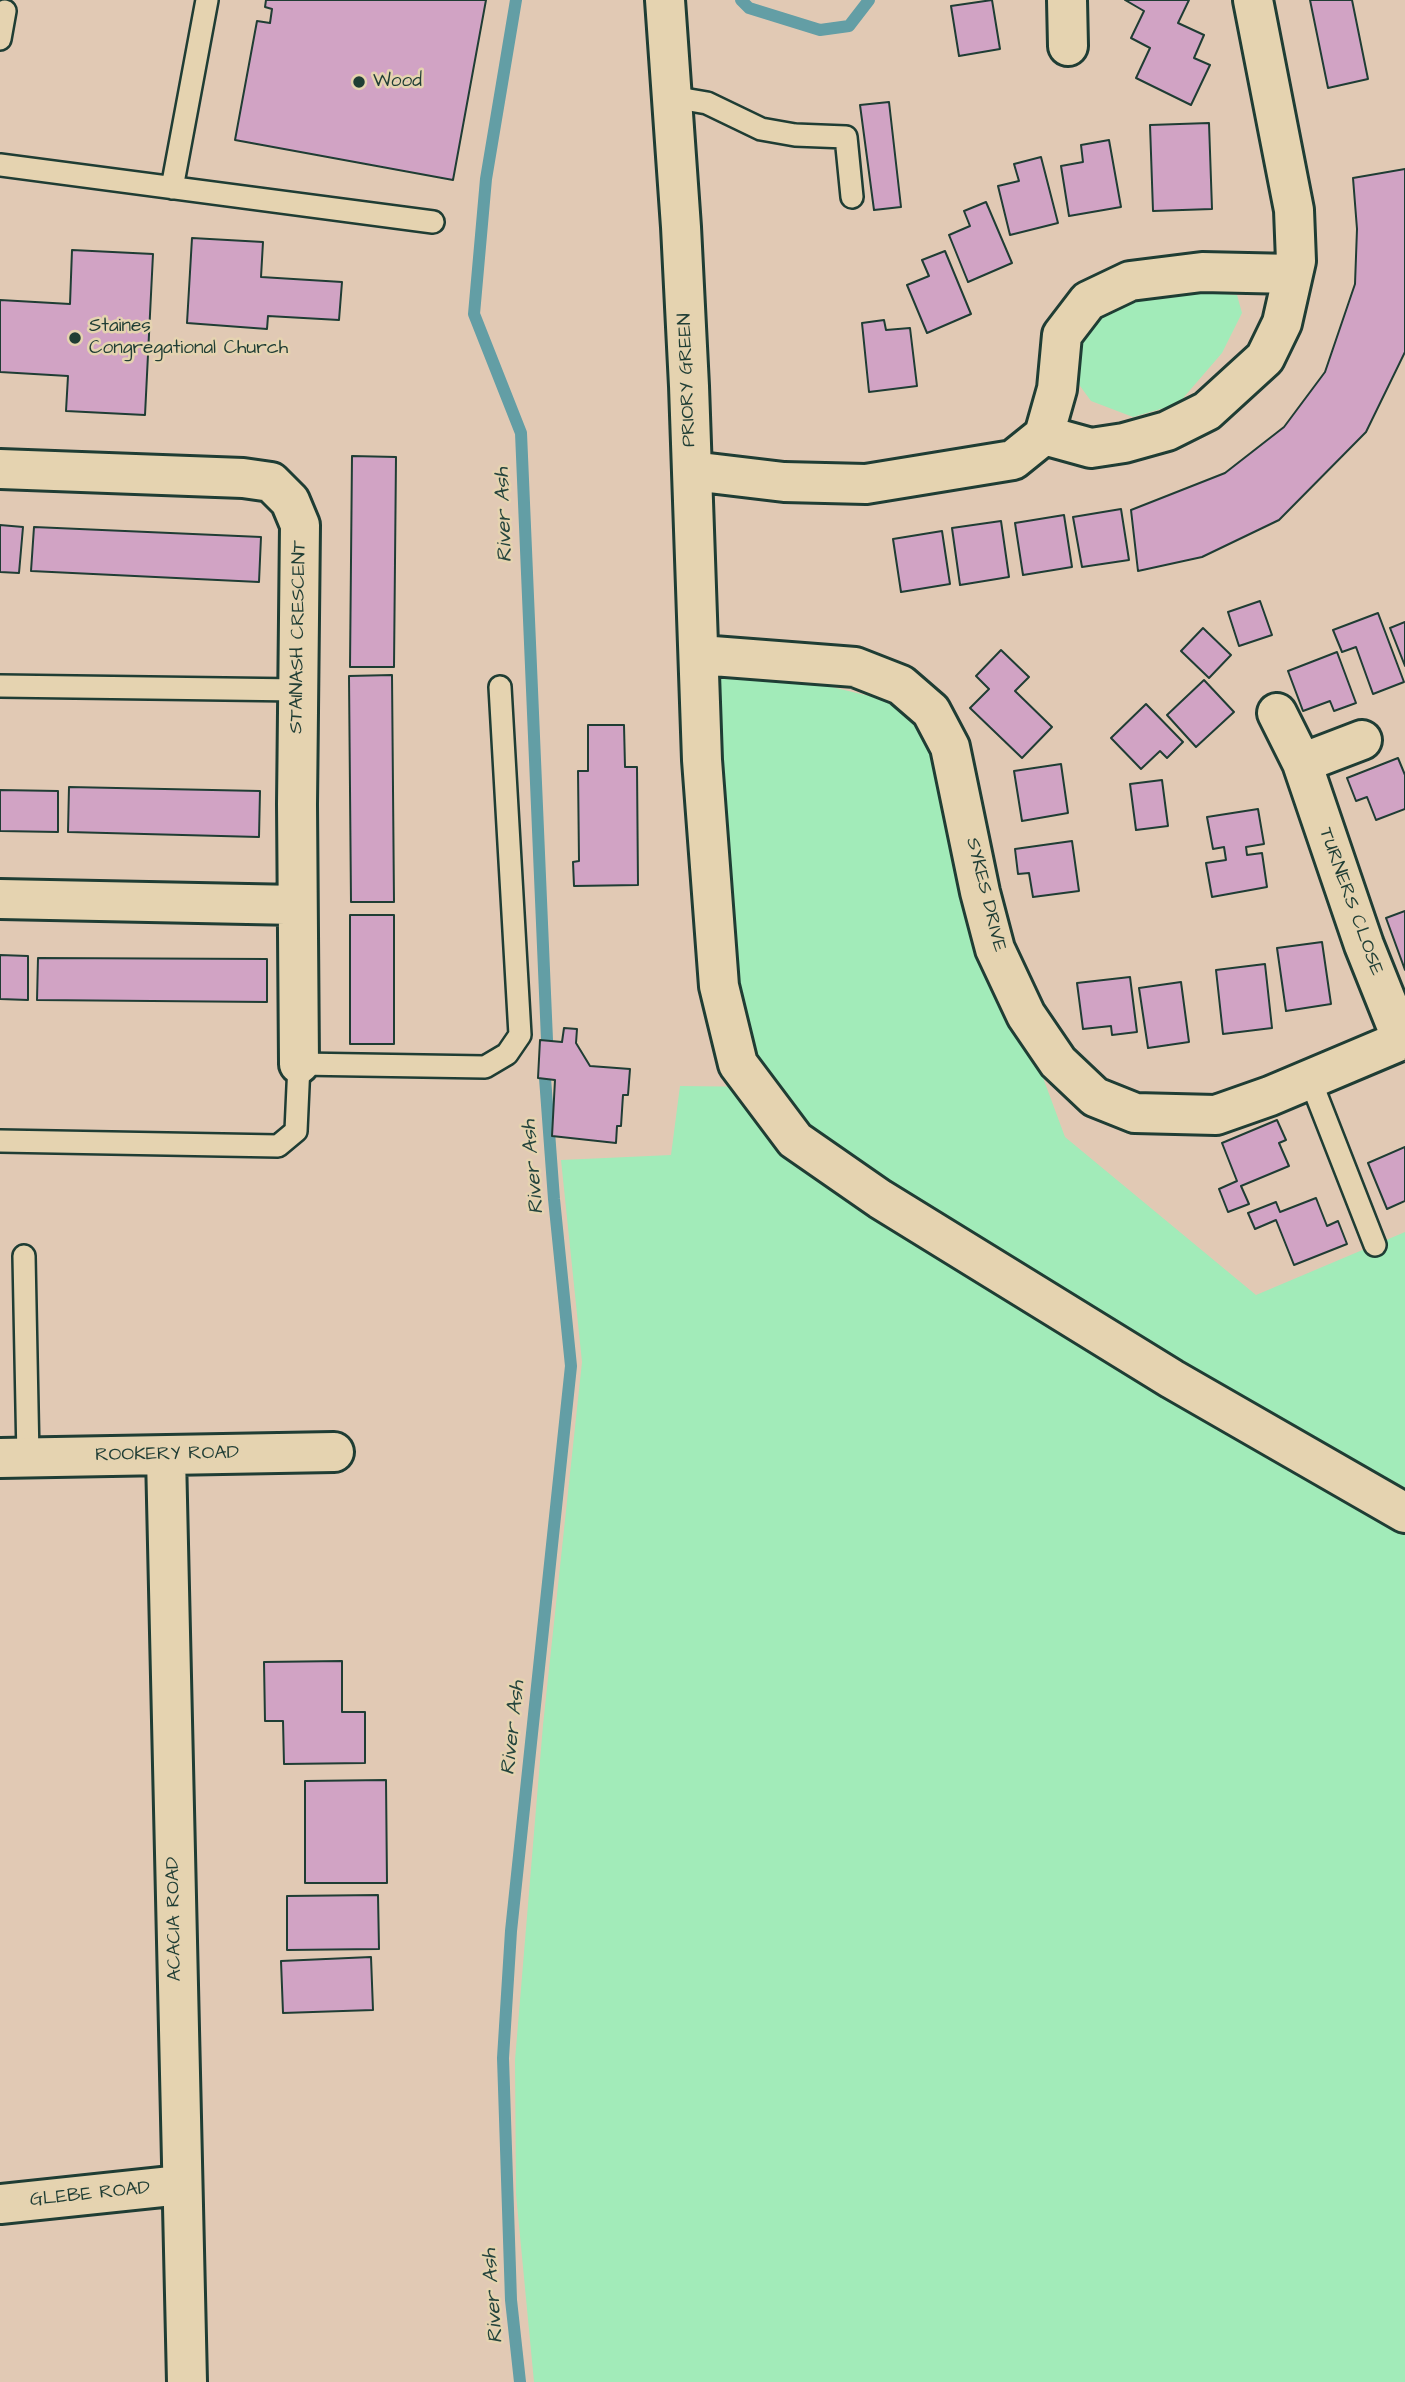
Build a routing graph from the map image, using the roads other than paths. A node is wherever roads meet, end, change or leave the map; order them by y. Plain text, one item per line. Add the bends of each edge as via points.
1 (207, 0) edge
2 (665, 0) edge
3 (1067, 0) edge
4 (1253, 0) edge
5 (5, 11) dead end
6 (0, 39) edge
7 (1068, 46) dead end
8 (671, 97) junction
9 (0, 165) edge
10 (172, 188) junction
11 (852, 197) dead end
12 (433, 222) dead end
13 (1293, 274) junction
14 (1044, 435) junction
15 (0, 469) edge
16 (692, 471) junction
17 (700, 655) junction
18 (0, 686) edge
19 (500, 687) dead end
20 (299, 690) junction
21 (1277, 713) dead end
22 (1362, 740) dead end
23 (1302, 763) junction
24 (0, 899) edge
25 (297, 905) junction
26 (1403, 1040) edge
27 (299, 1064) junction
28 (1310, 1079) junction
29 (0, 1141) edge
30 (1375, 1245) dead end
31 (24, 1256) dead end
32 (334, 1452) dead end
33 (166, 1456) junction
34 (14, 1458) edge
35 (1405, 1513) edge
36 (181, 2185) junction
37 (0, 2204) edge
38 (187, 2382) edge

1 - 10 lane
2 - 8 street, PRIORY GREEN
3 - 7 street
4 - 13 street via 1294,210
5 - 6 lane
8 - 11 lane via 707,103 761,128 846,137
8 - 16 street, PRIORY GREEN
9 - 10 lane
10 - 12 lane
13 - 14 street via 1282,323 1265,358 1207,411 1167,431 1091,448
13 - 14 street via 1202,272 1130,281 1088,301 1062,335 1057,389
14 - 16 street via 1013,460 866,484
15 - 20 street, STAINASH CRESCENT via 271,482 290,501 300,524
16 - 17 street, PRIORY GREEN
17 - 28 street, SYKES DRIVE via 855,667 901,685 931,711 950,747 995,948 1026,1015 1058,1062 1095,1097 1135,1112 1216,1115
17 - 35 street, PRIORY GREEN via 702,760 719,986 738,1064 795,1140 880,1199 1172,1379
18 - 20 lane
19 - 27 lane via 520,1035 507,1054 485,1068
20 - 25 street, STAINASH CRESCENT
21 - 23 street, TURNERS CLOSE
22 - 23 street
23 - 26 street, TURNERS CLOSE via 1364,945
24 - 25 street
25 - 27 street, STAINASH CRESCENT
26 - 28 street, SYKES DRIVE
27 - 29 lane via 296,1131 278,1146
28 - 30 lane
31 - 34 lane
32 - 33 street, ROOKERY ROAD
33 - 34 street, ROOKERY ROAD
33 - 36 street, ACACIA ROAD
36 - 37 street, GLEBE ROAD
36 - 38 street, ACACIA ROAD

